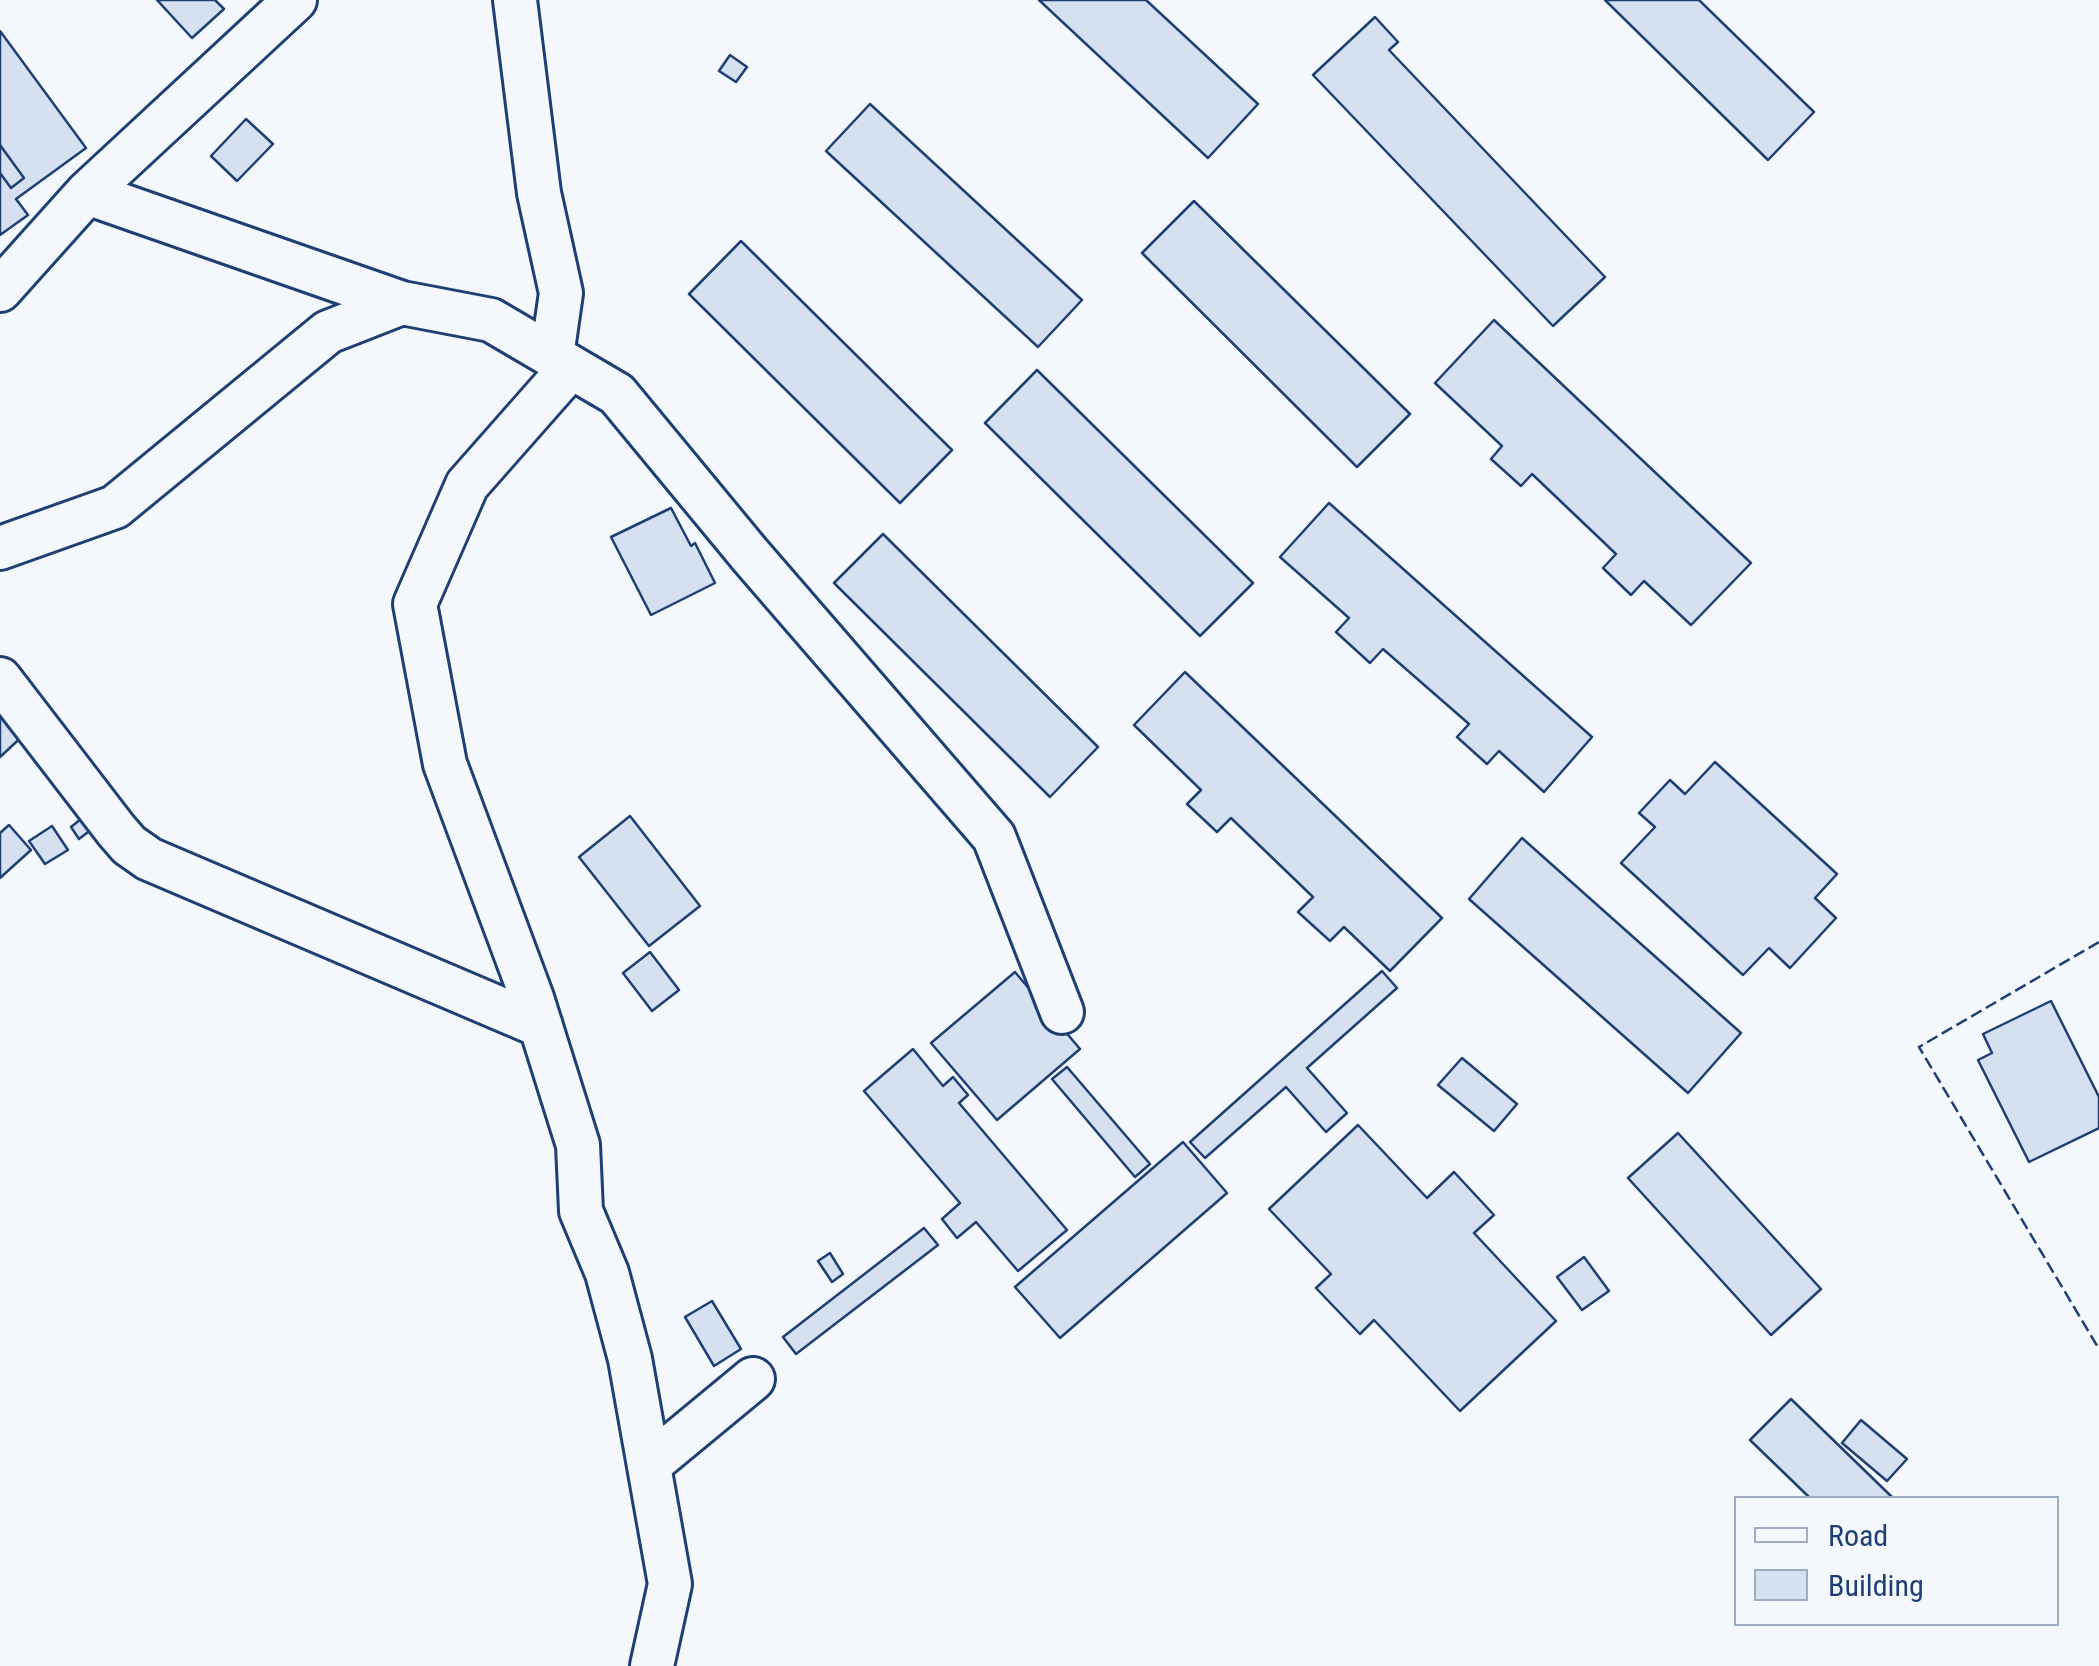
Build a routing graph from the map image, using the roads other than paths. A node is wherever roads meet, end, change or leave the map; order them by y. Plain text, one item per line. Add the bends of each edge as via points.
1 (295, 0) edge
2 (515, 0) edge
3 (87, 193) junction
4 (0, 290) edge
5 (402, 303) junction
6 (562, 362) junction
7 (0, 548) edge
8 (0, 680) edge
9 (1062, 1012) dead end
10 (541, 1026) junction
11 (754, 1379) dead end
12 (649, 1465) junction
13 (652, 1666) edge

1 - 3 lane
2 - 6 lane via 539,193 561,292
3 - 4 lane
3 - 5 lane
5 - 6 lane via 491,320
5 - 7 lane via 328,332 115,507
6 - 9 lane via 617,394 994,837
6 - 10 lane via 468,485 415,604 445,764
8 - 10 lane via 129,846 149,859
10 - 12 lane via 578,1144 581,1212 612,1290
11 - 12 lane
12 - 13 lane via 670,1584

